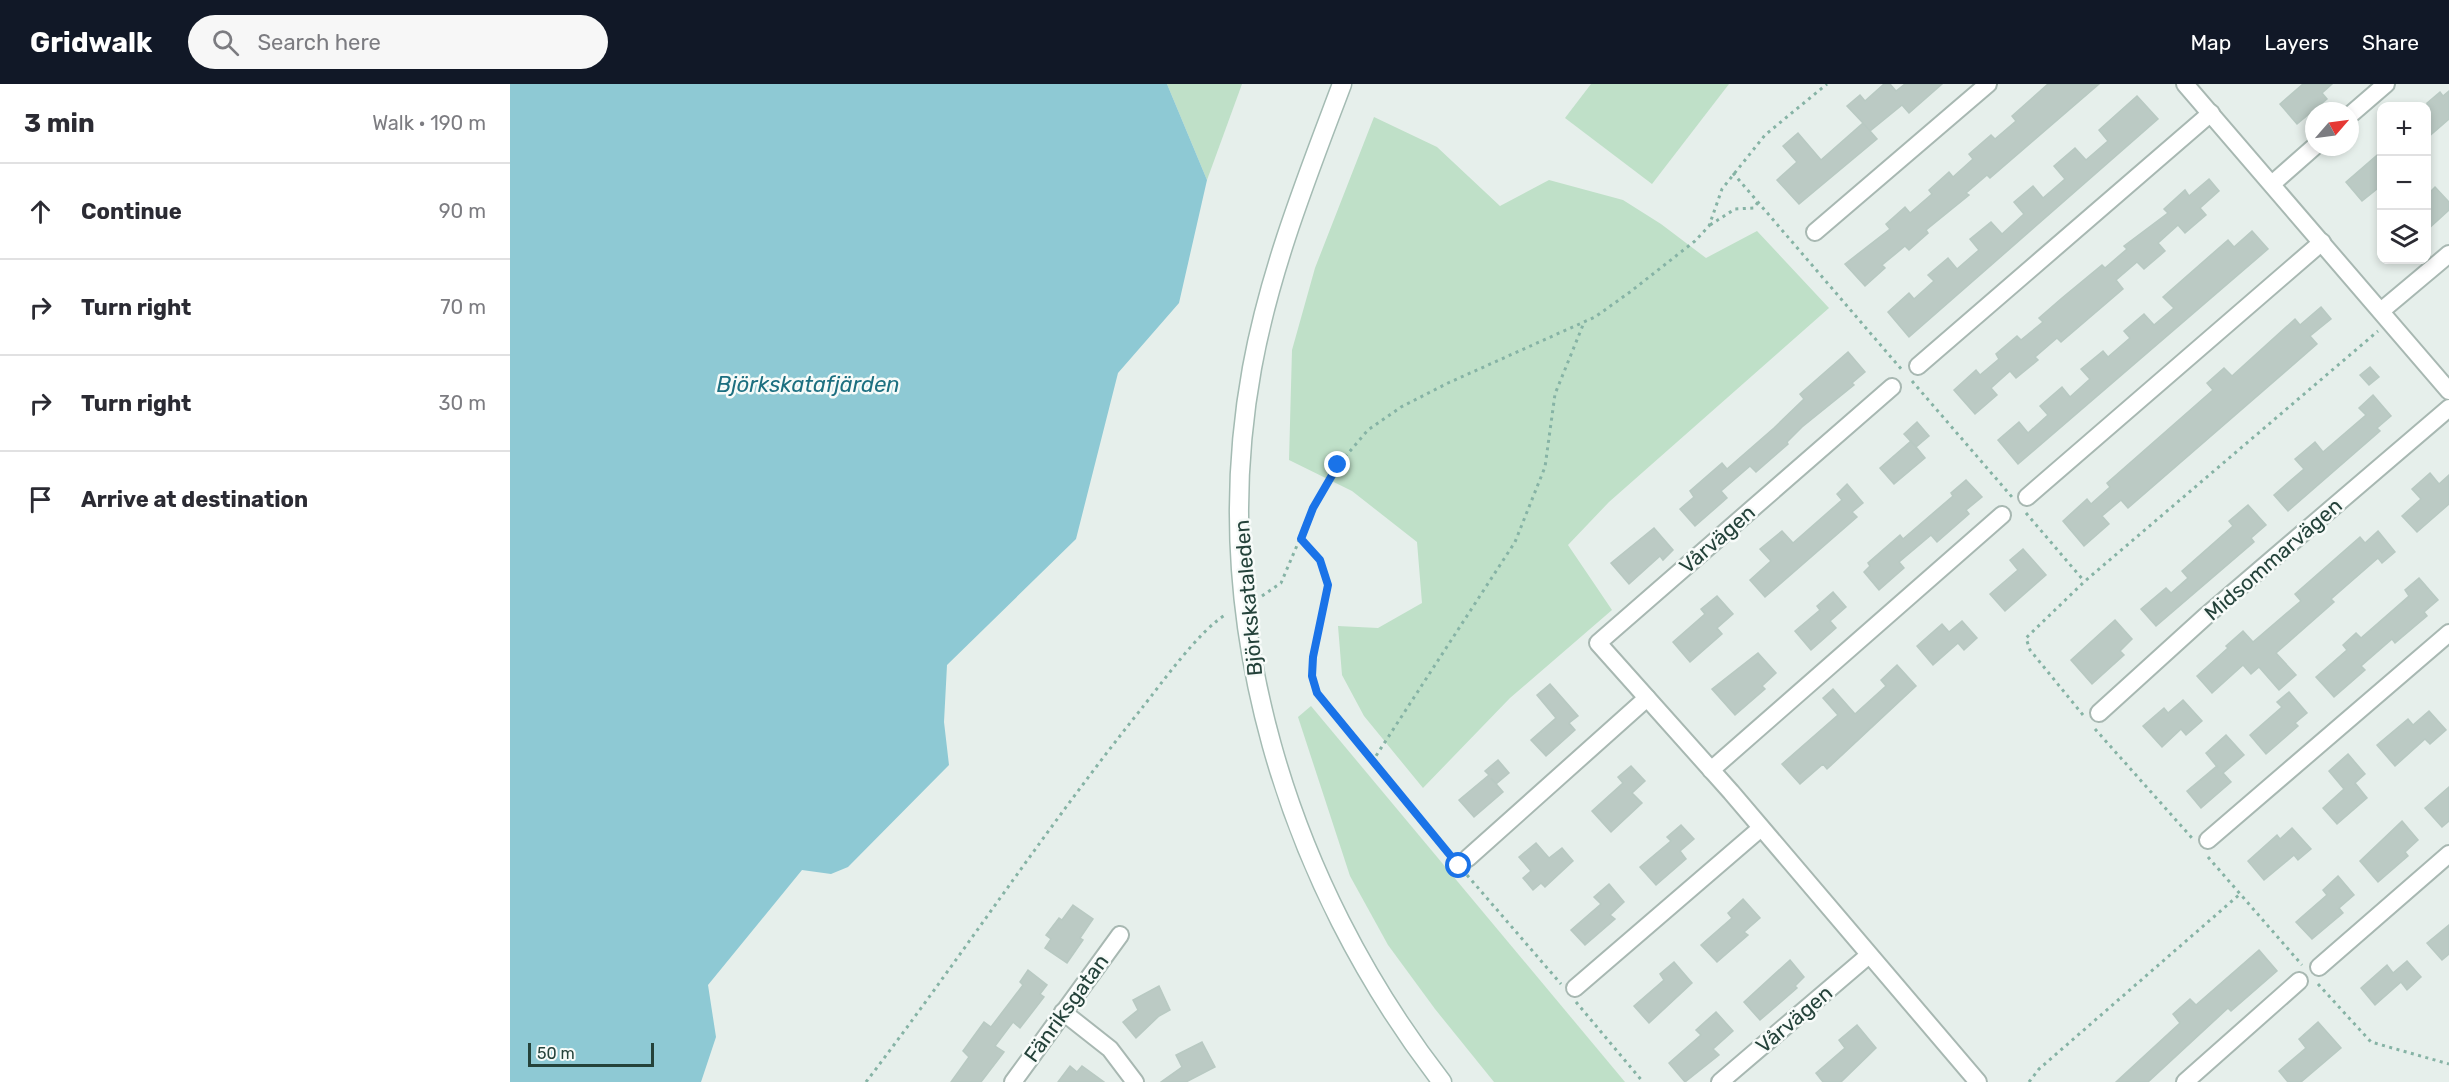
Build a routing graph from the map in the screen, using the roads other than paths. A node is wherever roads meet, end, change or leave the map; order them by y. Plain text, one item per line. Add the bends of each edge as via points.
1 (1342, 84) edge
2 (1988, 84) edge
3 (2186, 84) edge
4 (2386, 84) edge
5 (2359, 107) edge
6 (2211, 113) junction
7 (2305, 155) edge
8 (2272, 184) junction
9 (1815, 232) dead end
10 (2322, 242) junction
11 (2449, 254) edge
12 (2381, 311) junction
13 (1918, 366) dead end
14 (1892, 387) dead end
15 (2449, 391) edge
16 (2449, 408) edge
17 (2027, 497) dead end
18 (2002, 515) dead end
19 (2449, 633) edge
20 (1647, 698) junction
21 (2099, 713) dead end
22 (1711, 770) junction
23 (1761, 828) junction
24 (2202, 844) road end
25 (2449, 854) edge
26 (1462, 863) road end
27 (1120, 935) dead end
28 (1869, 955) junction
29 (1573, 994) road end
30 (1063, 1012) junction
31 (1013, 1082) edge
32 (1136, 1082) edge
33 (1442, 1082) edge
34 (1720, 1082) edge
35 (1978, 1082) edge
36 (2185, 1082) edge

1 - 33 main road, Björkskataleden via 1276,268 1252,369 1240,492 1248,636 1277,764 1311,861 1368,972
2 - 9 street
3 - 6 street
4 - 5 street
6 - 8 street
6 - 13 street
7 - 8 street
8 - 10 street
10 - 12 street
10 - 17 street
11 - 12 street
12 - 15 street
14 - 20 street, Vårvägen via 1598,643
16 - 21 street, Midsommarvägen
18 - 22 street
19 - 24 street
20 - 22 street, Vårvägen
20 - 26 street
22 - 23 street, Vårvägen
23 - 28 street, Vårvägen
23 - 29 street
25 - 36 street
27 - 30 street, Fänriksgatan
28 - 34 street, Vårvägen
28 - 35 street, Vårvägen
30 - 31 street, Fänriksgatan
30 - 32 street via 1110,1049

